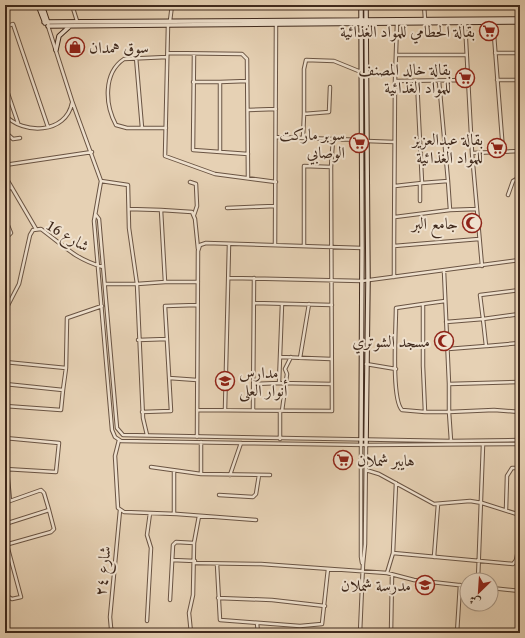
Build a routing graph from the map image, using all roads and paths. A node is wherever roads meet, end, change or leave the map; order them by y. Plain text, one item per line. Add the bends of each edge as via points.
1 (38, 5) edge
2 (42, 5) edge
3 (72, 5) edge
4 (172, 5) edge
5 (361, 5) edge
6 (366, 5) edge
7 (424, 5) edge
8 (520, 19) edge
9 (425, 20) junction
10 (77, 21) junction
11 (361, 22) junction
12 (366, 22) junction
13 (465, 22) junction
14 (493, 22) junction
15 (520, 22) edge
16 (169, 23) junction
17 (276, 23) junction
18 (396, 23) junction
19 (48, 24) junction
20 (72, 25) junction
21 (5, 27) edge
22 (56, 50) junction
23 (495, 53) junction
24 (520, 53) edge
25 (194, 54) junction
26 (168, 55) junction
27 (396, 55) junction
28 (466, 55) junction
29 (136, 58) junction
30 (361, 72) junction
31 (467, 80) junction
32 (496, 80) junction
33 (520, 80) edge
34 (247, 81) junction
35 (395, 81) junction
36 (417, 81) junction
37 (439, 81) junction
38 (193, 82) junction
39 (220, 82) junction
40 (5, 85) edge
41 (330, 87) dead end
42 (72, 101) junction
43 (276, 109) junction
44 (248, 110) junction
45 (304, 114) junction
46 (5, 115) edge
47 (18, 124) junction
48 (48, 127) junction
49 (142, 128) junction
50 (166, 128) junction
51 (5, 132) edge
52 (276, 137) junction
53 (20, 138) dead end
54 (303, 138) junction
55 (333, 140) junction
56 (362, 140) junction
57 (367, 141) junction
58 (394, 142) junction
59 (503, 151) junction
60 (520, 151) edge
61 (92, 152) junction
62 (220, 152) junction
63 (472, 152) junction
64 (248, 154) junction
65 (5, 165) edge
66 (331, 167) junction
67 (5, 176) edge
68 (520, 177) edge
69 (248, 178) junction
70 (101, 181) junction
71 (190, 182) dead end
72 (276, 182) junction
73 (448, 182) junction
74 (421, 183) junction
75 (395, 186) junction
76 (11, 187) junction
77 (5, 192) edge
78 (508, 195) dead end
79 (420, 201) dead end
80 (275, 206) junction
81 (227, 208) dead end
82 (129, 209) junction
83 (477, 209) junction
84 (161, 210) junction
85 (450, 210) junction
86 (96, 215) junction
87 (194, 216) junction
88 (395, 217) junction
89 (5, 218) edge
90 (36, 229) junction
91 (5, 239) edge
92 (479, 239) junction
93 (229, 244) junction
94 (275, 244) junction
95 (304, 246) junction
96 (394, 246) junction
97 (332, 247) junction
98 (362, 248) junction
99 (198, 251) junction
100 (519, 260) edge
101 (99, 266) junction
102 (482, 266) junction
103 (104, 267) junction
104 (444, 271) junction
105 (394, 277) junction
106 (229, 278) junction
107 (254, 278) junction
108 (333, 280) junction
109 (362, 281) junction
110 (368, 281) junction
111 (165, 282) junction
112 (198, 282) junction
113 (105, 284) junction
114 (137, 284) junction
115 (520, 290) edge
116 (520, 294) edge
117 (445, 301) junction
118 (254, 303) junction
119 (282, 304) junction
120 (309, 304) junction
121 (423, 304) junction
122 (197, 305) junction
123 (332, 305) junction
124 (102, 306) junction
125 (5, 311) edge
126 (520, 314) edge
127 (483, 319) junction
128 (446, 322) junction
129 (166, 339) junction
130 (138, 340) junction
131 (520, 343) edge
132 (486, 346) junction
133 (448, 349) junction
134 (280, 357) junction
135 (291, 357) junction
136 (300, 358) junction
137 (331, 359) junction
138 (5, 362) edge
139 (366, 364) junction
140 (66, 368) junction
141 (396, 369) junction
142 (169, 378) junction
143 (197, 380) junction
144 (520, 382) edge
145 (278, 383) junction
146 (5, 384) edge
147 (253, 384) junction
148 (286, 384) junction
149 (332, 384) junction
150 (449, 384) junction
151 (63, 390) junction
152 (5, 406) edge
153 (197, 410) junction
154 (225, 410) junction
155 (253, 410) junction
156 (281, 411) junction
157 (142, 412) junction
158 (425, 412) junction
159 (449, 412) junction
160 (520, 412) edge
161 (147, 435) junction
162 (197, 437) junction
163 (5, 438) edge
164 (280, 438) junction
165 (119, 440) junction
166 (360, 440) junction
167 (366, 440) junction
168 (520, 440) edge
169 (451, 441) junction
170 (201, 442) junction
171 (241, 443) junction
172 (483, 444) junction
173 (520, 444) edge
174 (360, 445) junction
175 (366, 445) junction
176 (151, 467) dead end
177 (520, 468) edge
178 (6, 469) edge
179 (366, 470) junction
180 (174, 471) junction
181 (201, 474) junction
182 (230, 475) junction
183 (259, 475) junction
184 (270, 475) dead end
185 (396, 483) junction
186 (218, 496) dead end
187 (10, 501) junction
188 (5, 503) edge
189 (482, 503) junction
190 (438, 504) junction
191 (49, 510) junction
192 (120, 510) junction
193 (506, 510) junction
194 (150, 513) junction
195 (174, 514) junction
196 (519, 514) edge
197 (198, 516) junction
198 (256, 520) dead end
199 (5, 524) edge
200 (520, 541) edge
201 (194, 543) junction
202 (6, 545) edge
203 (393, 553) junction
204 (434, 557) junction
205 (172, 560) junction
206 (479, 560) junction
207 (195, 562) junction
208 (217, 564) junction
209 (363, 564) junction
210 (328, 569) junction
211 (362, 572) junction
212 (478, 572) edge
213 (387, 573) junction
214 (392, 575) junction
215 (459, 585) edge
216 (499, 589) edge
217 (520, 591) edge
218 (5, 595) edge
219 (218, 598) junction
220 (170, 600) dead end
221 (459, 601) edge
222 (325, 606) junction
223 (147, 621) dead end
224 (258, 623) junction
225 (391, 632) edge
226 (114, 633) edge
227 (191, 633) edge
228 (258, 633) edge
229 (360, 633) edge
230 (413, 633) edge
231 (457, 633) edge

1 - 19 street via 44,22
2 - 19 street
3 - 10 street
4 - 16 street
5 - 11 street
6 - 12 street
7 - 9 street
8 - 9 street
9 - 12 street
10 - 16 street
10 - 19 street
11 - 12 street
11 - 17 street
11 - 30 street
12 - 18 street
12 - 57 street
13 - 14 street
13 - 18 street
13 - 28 street
14 - 15 street
14 - 23 street
16 - 17 street
16 - 20 street
16 - 26 street
17 - 43 street
18 - 27 street
19 - 20 street
19 - 22 street
20 - 22 street via 59,36
21 - 48 street via 13,24
22 - 42 street
23 - 24 street
23 - 32 street
25 - 26 street
25 - 34 street via 242,54 247,59
25 - 38 street
26 - 29 street
26 - 50 street
27 - 28 street
27 - 35 street
28 - 31 street
29 - 49 street
29 - 49 street via 120,61 109,82 107,96 116,125 120,128
30 - 45 street via 334,61 306,60
30 - 56 street
31 - 37 street
31 - 63 street
32 - 33 street
32 - 59 street
34 - 39 street
34 - 44 street
35 - 36 street
35 - 58 street
36 - 37 street
36 - 74 street
37 - 73 street
38 - 39 street
38 - 62 street via 193,150
39 - 62 street
40 - 47 street
41 - 45 street via 329,112
42 - 48 street via 66,118
42 - 61 street
43 - 44 street
43 - 52 street
44 - 64 street
45 - 54 street
46 - 47 street
47 - 48 street via 37,128
49 - 50 street
50 - 69 street via 165,156 215,174
51 - 53 street via 13,139
52 - 54 street
52 - 72 street
54 - 55 street
55 - 56 street
55 - 66 street
56 - 98 street
57 - 58 street
57 - 110 street
58 - 75 street
59 - 60 street
59 - 63 street
61 - 65 street
61 - 70 street
62 - 64 street
63 - 83 street
64 - 69 street
66 - 95 street via 304,166
66 - 97 street
67 - 76 street
68 - 78 street via 513,181
69 - 72 street
70 - 82 street via 128,185
70 - 86 street
71 - 87 street via 196,184 197,206
72 - 80 street
73 - 74 street
73 - 85 street
74 - 75 street
74 - 79 street
75 - 88 street
76 - 77 street
76 - 90 street
80 - 81 street
80 - 94 street
82 - 84 street
82 - 114 street via 129,228
83 - 85 street
83 - 92 street
84 - 87 street via 192,212
84 - 111 street
85 - 88 street
86 - 101 street via 94,221
86 - 103 street via 99,218
87 - 99 street
88 - 96 street
89 - 91 street via 11,233
90 - 101 street, شارع 16 via 41,229 72,254
90 - 125 street, شارع 16 via 30,235 19,284
92 - 96 street
92 - 102 street
93 - 94 street
93 - 99 street via 206,243 200,245
93 - 106 street
94 - 95 street
95 - 97 street
96 - 105 street
97 - 98 street
97 - 108 street
98 - 109 street
99 - 112 street
100 - 102 street
100 - 115 street
101 - 103 street, شارع 16
101 - 124 street
102 - 104 street
103 - 113 street
104 - 105 street
104 - 117 street
105 - 110 street
106 - 107 street
106 - 154 street
107 - 108 street
107 - 118 street
108 - 109 street
108 - 123 street
109 - 110 street
109 - 166 street
110 - 139 street
111 - 112 street
111 - 114 street
112 - 122 street
113 - 114 street
113 - 161 street via 117,428 123,435
114 - 130 street
115 - 116 street
115 - 127 street via 480,295
117 - 121 street
117 - 128 street
118 - 119 street
118 - 147 street
119 - 120 street
119 - 134 street
120 - 123 street
120 - 136 street
121 - 141 street via 396,308
121 - 158 street
122 - 129 street via 165,306
122 - 143 street
123 - 137 street
124 - 140 street via 67,318
124 - 165 street via 112,430
126 - 127 street
127 - 128 street
127 - 132 street
128 - 133 street
129 - 130 street
129 - 142 street
130 - 157 street
131 - 132 street
132 - 133 street
133 - 150 street
134 - 135 street
134 - 145 street
135 - 136 street
135 - 148 street via 285,369
136 - 137 street
137 - 149 street
138 - 140 street
139 - 141 street
139 - 167 street
140 - 151 street
141 - 158 street via 397,404 402,410
142 - 143 street
142 - 157 street via 171,411
143 - 153 street
144 - 150 street
145 - 147 street
145 - 148 street
146 - 151 street
147 - 155 street
148 - 149 street
148 - 156 street
149 - 156 street via 332,411
150 - 159 street
151 - 152 street via 62,410
153 - 154 street
153 - 162 street
154 - 155 street
155 - 156 street
156 - 164 street
157 - 161 street
158 - 159 street
159 - 160 street
159 - 169 street
161 - 162 street
162 - 164 street
163 - 178 street via 59,443 56,472
164 - 166 street
165 - 170 street
165 - 192 street, شارع ٢٤ via 115,456
166 - 167 street
166 - 174 street
167 - 169 street
167 - 175 street
168 - 169 street
170 - 171 street
170 - 181 street
171 - 174 street
171 - 182 street
172 - 173 street
172 - 175 street
172 - 189 street
174 - 175 street
174 - 209 street
175 - 179 street
176 - 180 street
177 - 193 street via 512,468 507,476
178 - 187 street
179 - 185 street
179 - 209 street
180 - 181 street
180 - 195 street
181 - 182 street
182 - 183 street
183 - 184 street
183 - 186 street via 256,494 253,497
185 - 190 street
185 - 203 street
187 - 188 street
187 - 191 street via 41,490
189 - 190 street via 456,501
189 - 193 street
189 - 206 street
190 - 204 street
191 - 199 street
191 - 202 street via 54,529 51,532
192 - 194 street
192 - 226 street, شارع ٢٤ via 110,617
193 - 196 street
194 - 195 street
194 - 223 street via 147,535 151,548
195 - 197 street
197 - 198 street
197 - 201 street
200 - 206 street via 514,563
201 - 205 street via 174,543
201 - 207 street
202 - 218 street via 21,597 12,599
203 - 204 street
203 - 213 street
204 - 206 street
205 - 207 street
205 - 220 street
206 - 212 street
207 - 208 street
207 - 227 street via 189,612
208 - 210 street
208 - 219 street
209 - 211 street
210 - 211 street
210 - 222 street
211 - 213 street
211 - 229 street
213 - 214 street
214 - 215 street
214 - 225 street
216 - 217 street
219 - 222 street via 272,600
219 - 224 street via 220,620
221 - 231 street
222 - 224 street via 320,626
224 - 228 street
225 - 230 street

